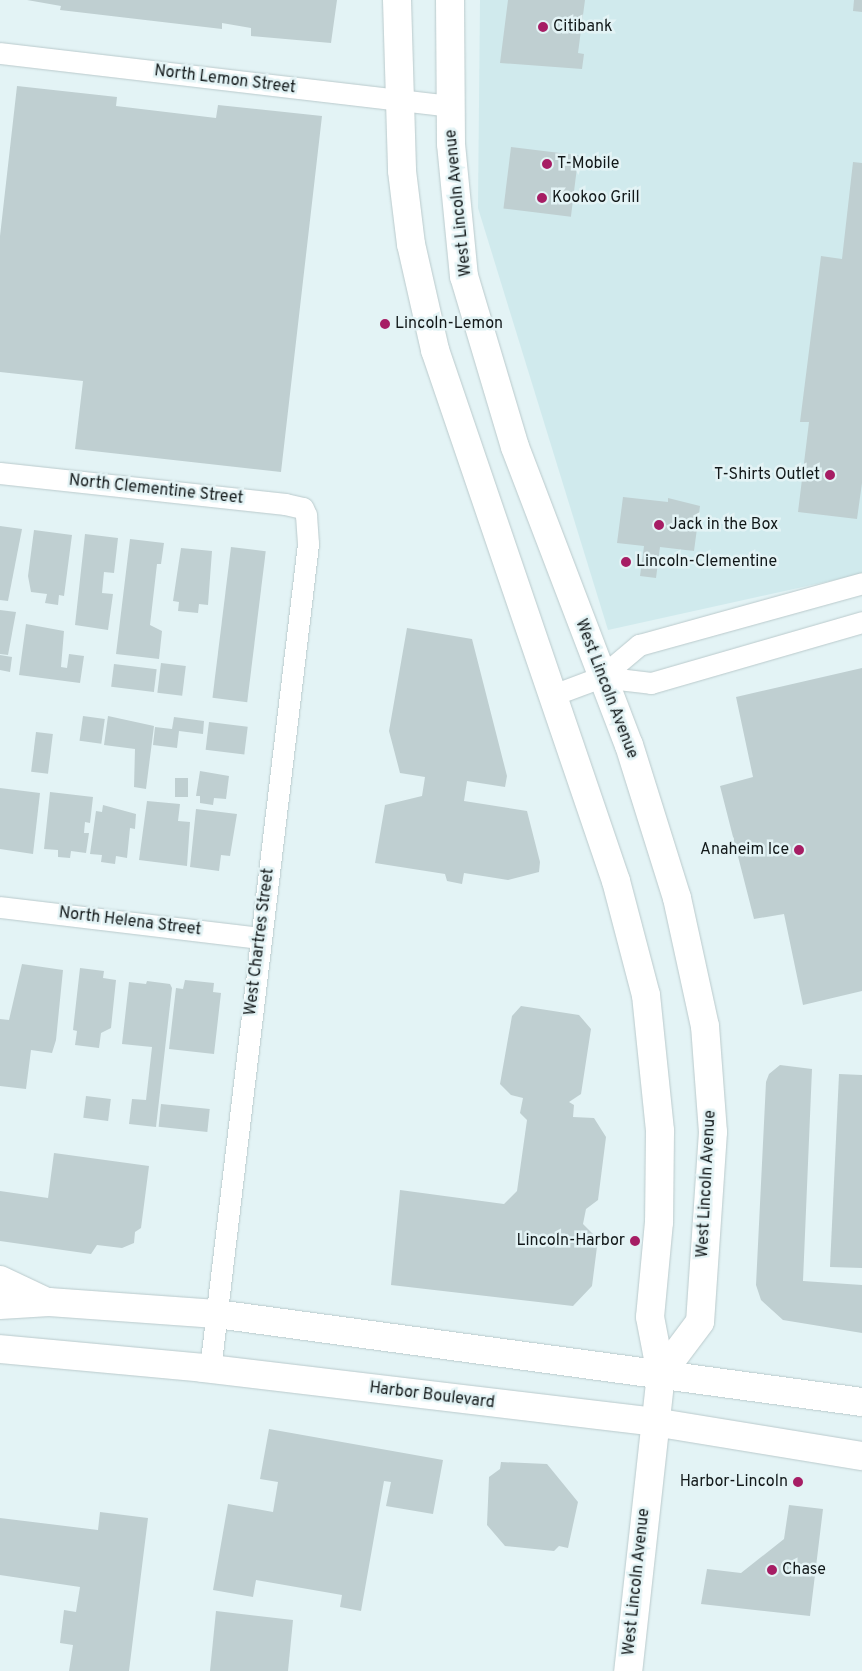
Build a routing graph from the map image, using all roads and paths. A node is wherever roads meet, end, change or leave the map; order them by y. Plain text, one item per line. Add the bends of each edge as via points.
1 (397, 0) edge
2 (450, 0) edge
3 (0, 53) edge
4 (397, 100) junction
5 (450, 106) junction
6 (0, 473) edge
7 (306, 515) joint
8 (862, 583) edge
9 (862, 622) edge
10 (601, 677) junction
11 (553, 695) junction
12 (0, 907) edge
13 (260, 938) junction
14 (0, 1280) edge
15 (48, 1302) junction
16 (0, 1305) edge
17 (217, 1314) junction
18 (0, 1349) edge
19 (210, 1369) junction
20 (661, 1374) junction
21 (862, 1402) edge
22 (654, 1422) junction
23 (862, 1456) edge
24 (628, 1671) edge

1 - 4 main road, West Lincoln Avenue
2 - 5 main road, West Lincoln Avenue
3 - 4 street, North Lemon Street
4 - 5 street, North Lemon Street
4 - 11 main road, West Lincoln Avenue via 411,244 435,350
5 - 10 main road, West Lincoln Avenue via 464,276 515,447
6 - 7 street, North Clementine Street via 285,504 303,508
7 - 13 street, West Chartres Street via 308,544
8 - 10 street via 639,645
9 - 10 street via 804,636 651,683
10 - 11 street
10 - 20 main road, West Lincoln Avenue via 629,745 677,898 709,1058 713,1132 700,1322
11 - 20 main road, West Lincoln Avenue via 616,881 646,995 660,1131 659,1222 650,1317
12 - 13 street, North Helena Street
13 - 17 street, West Chartres Street
14 - 15 main road
15 - 16 main road
15 - 17 main road
17 - 19 street, West Chartres Street
17 - 20 main road
18 - 19 main road, Harbor Boulevard
19 - 22 main road, Harbor Boulevard
20 - 21 main road
20 - 22 main road, West Lincoln Avenue
22 - 23 main road, Harbor Boulevard
22 - 24 main road, West Lincoln Avenue

